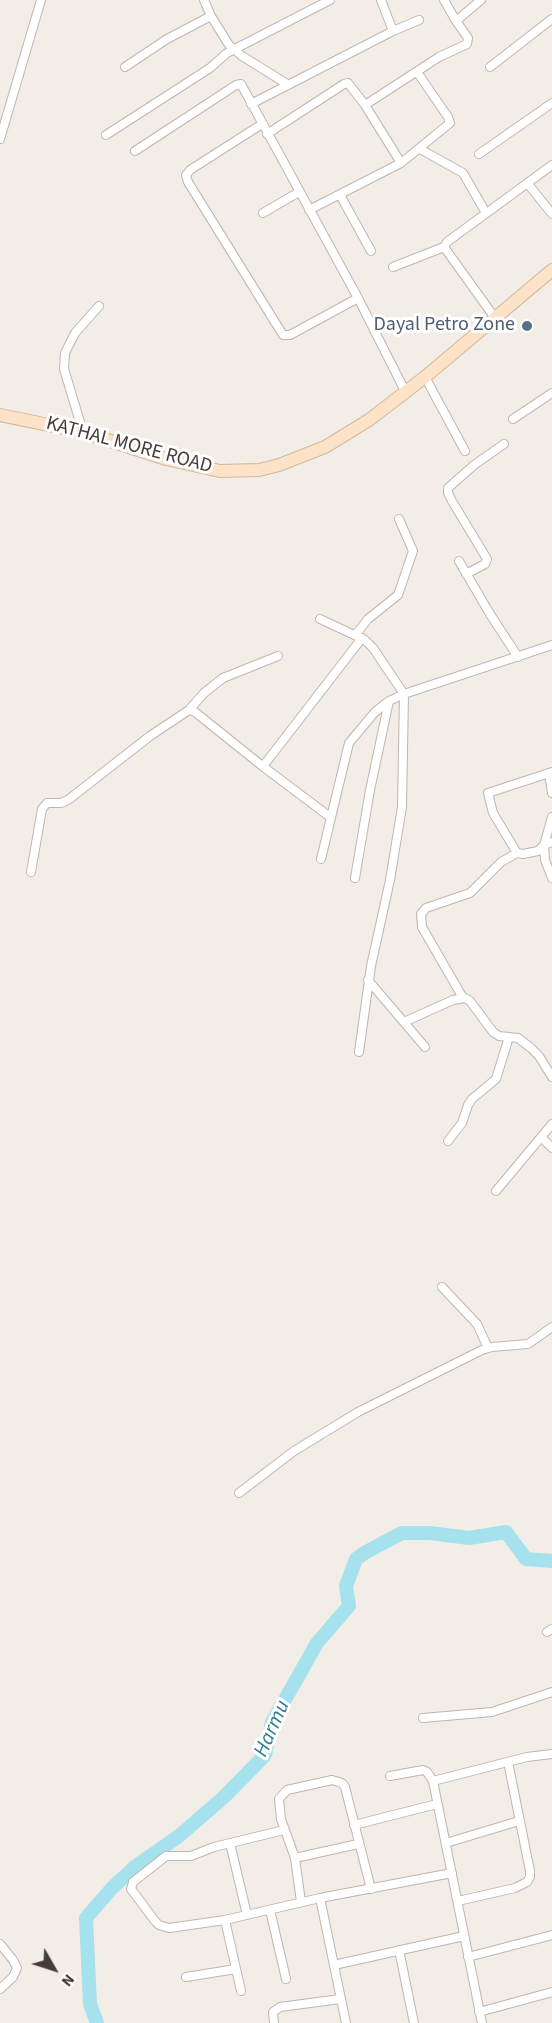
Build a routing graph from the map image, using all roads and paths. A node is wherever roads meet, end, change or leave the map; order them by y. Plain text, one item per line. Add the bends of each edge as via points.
1 (41, 0) edge
2 (330, 0) edge
3 (381, 0) edge
4 (444, 0) edge
5 (481, 0) edge
6 (206, 1) edge
7 (211, 16) junction
8 (552, 19) edge
9 (419, 20) dead end
10 (456, 21) junction
11 (393, 31) junction
12 (234, 49) junction
13 (125, 67) dead end
14 (490, 67) dead end
15 (417, 72) junction
16 (287, 84) junction
17 (552, 103) edge
18 (251, 104) junction
19 (365, 105) junction
20 (262, 124) junction
21 (267, 134) junction
22 (106, 135) dead end
23 (0, 139) edge
24 (420, 149) junction
25 (135, 151) dead end
26 (479, 154) dead end
27 (401, 164) junction
28 (552, 165) edge
29 (528, 184) junction
30 (300, 192) junction
31 (340, 195) junction
32 (309, 210) junction
33 (263, 213) dead end
34 (486, 213) junction
35 (552, 214) edge
36 (444, 247) junction
37 (371, 252) dead end
38 (393, 267) dead end
39 (552, 270) edge
40 (358, 298) junction
41 (99, 306) dead end
42 (495, 318) junction
43 (425, 377) junction
44 (406, 393) junction
45 (552, 393) edge
46 (0, 415) edge
47 (513, 419) dead end
48 (83, 432) junction
49 (504, 444) dead end
50 (465, 451) dead end
51 (399, 519) dead end
52 (459, 561) dead end
53 (466, 574) junction
54 (320, 619) dead end
55 (359, 636) junction
56 (552, 645) edge
57 (278, 656) dead end
58 (518, 657) junction
59 (404, 694) junction
60 (389, 701) junction
61 (189, 710) junction
62 (261, 765) junction
63 (551, 773) edge
64 (552, 793) edge
65 (330, 817) junction
66 (552, 817) edge
67 (548, 844) edge
68 (517, 853) junction
69 (321, 859) dead end
70 (31, 872) dead end
71 (356, 878) dead end
72 (552, 878) edge
73 (368, 980) junction
74 (463, 998) junction
75 (404, 1022) junction
76 (509, 1037) junction
77 (425, 1047) dead end
78 (359, 1052) dead end
79 (552, 1077) edge
80 (552, 1124) edge
81 (541, 1137) junction
82 (448, 1141) dead end
83 (552, 1148) edge
84 (496, 1191) dead end
85 (442, 1287) dead end
86 (552, 1327) edge
87 (488, 1348) junction
88 (239, 1493) dead end
89 (552, 1692) edge
90 (423, 1718) dead end
91 (552, 1754) edge
92 (508, 1762) junction
93 (390, 1776) dead end
94 (433, 1781) junction
95 (437, 1804) junction
96 (519, 1821) junction
97 (354, 1825) junction
98 (284, 1830) junction
99 (446, 1842) junction
100 (230, 1844) junction
101 (358, 1844) junction
102 (295, 1858) junction
103 (452, 1873) junction
104 (371, 1889) junction
105 (320, 1898) junction
106 (458, 1901) junction
107 (302, 1902) junction
108 (270, 1910) junction
109 (247, 1915) junction
110 (225, 1920) junction
111 (552, 1935) edge
112 (464, 1936) junction
113 (0, 1944) edge
114 (399, 1950) junction
115 (468, 1957) junction
116 (334, 1965) junction
117 (236, 1969) junction
118 (186, 1977) dead end
119 (286, 1979) dead end
120 (0, 1989) edge
121 (241, 1991) dead end
122 (552, 1992) edge
123 (340, 1999) junction
124 (479, 2012) junction
125 (274, 2023) edge
126 (346, 2023) edge
127 (414, 2023) edge
128 (482, 2023) edge

1 - 23 street
2 - 12 street
3 - 11 street
4 - 10 street
5 - 10 street
6 - 7 street
7 - 12 street
7 - 13 street
8 - 14 street
9 - 11 street
10 - 15 street via 468,38 467,44
11 - 16 street
12 - 16 street
12 - 22 street
15 - 19 street
15 - 24 street via 450,123
16 - 18 street
17 - 26 street
18 - 20 street
18 - 25 street via 241,84 236,85
19 - 21 street via 348,83 344,84
19 - 27 street
20 - 21 street
20 - 40 street via 190,170 188,182 283,335 290,335
21 - 30 street
24 - 27 street
24 - 34 street via 463,173
27 - 31 street
28 - 29 street
29 - 34 street
29 - 35 street
30 - 32 street
30 - 33 street
31 - 32 street
31 - 37 street
32 - 40 street
34 - 36 street
36 - 38 street
36 - 42 street
39 - 42 main road, KATHAL MORE ROAD
40 - 44 street
41 - 48 street via 75,333 65,353 64,369
42 - 43 main road, KATHAL MORE ROAD
43 - 44 main road, KATHAL MORE ROAD
43 - 50 street
44 - 48 main road, KATHAL MORE ROAD via 336,441 300,459 258,470 220,471 177,462
45 - 47 street
46 - 48 main road, KATHAL MORE ROAD
49 - 53 street via 448,488 487,559
51 - 55 street via 413,551 396,597 374,613
52 - 53 street
53 - 58 street
54 - 55 street
55 - 59 street via 373,648
55 - 62 street
56 - 58 street
57 - 61 street via 223,678
58 - 59 street
59 - 60 street
59 - 73 street via 402,807
60 - 65 street via 349,743
60 - 71 street
61 - 62 street
61 - 70 street via 68,800 45,803
62 - 65 street
63 - 64 street
63 - 68 street via 488,793 493,813
65 - 69 street
66 - 67 street
67 - 68 street via 537,851
67 - 72 street via 545,860
68 - 74 street via 501,862 470,893 426,908 421,914 422,927
73 - 75 street
73 - 78 street
74 - 75 street
74 - 76 street via 470,1001 493,1032
75 - 77 street
76 - 79 street via 518,1038 531,1048
76 - 82 street via 496,1079 468,1104 462,1123
80 - 81 street
81 - 83 street
81 - 84 street
85 - 87 street via 477,1324
86 - 87 street via 528,1344
87 - 88 street via 329,1428
89 - 90 street via 492,1712
91 - 92 street
92 - 94 street
92 - 96 street
93 - 94 street via 423,1770
94 - 95 street
95 - 97 street
95 - 99 street
96 - 99 street
96 - 106 street via 530,1871 527,1882
97 - 98 street via 345,1787 333,1780 282,1794 278,1805
97 - 101 street
98 - 100 street
98 - 102 street
99 - 103 street
100 - 109 street
100 - 110 street via 191,1856 166,1856 130,1887 155,1921 165,1927
101 - 102 street
101 - 104 street
102 - 107 street
103 - 104 street
103 - 106 street
104 - 105 street
105 - 107 street
105 - 116 street
106 - 112 street
107 - 108 street
108 - 109 street
108 - 119 street
109 - 110 street
110 - 117 street
111 - 115 street
112 - 114 street
112 - 115 street
113 - 120 street via 17,1968
114 - 116 street
114 - 127 street
115 - 124 street
116 - 123 street
117 - 118 street
117 - 121 street
122 - 124 street
123 - 125 street via 280,2007 273,2012
123 - 126 street
124 - 128 street

